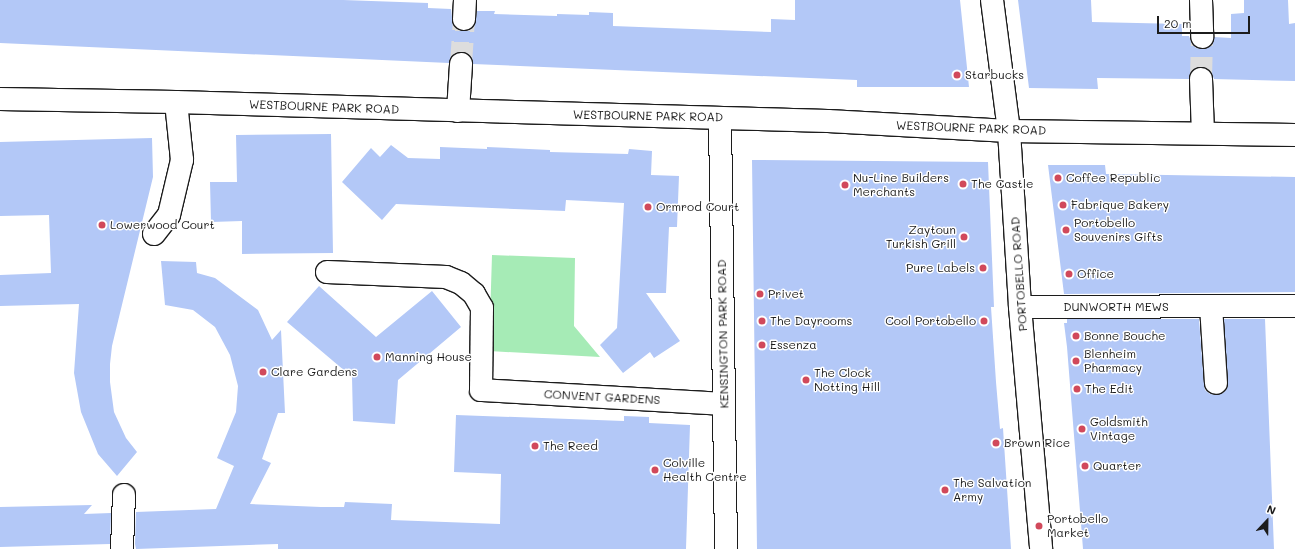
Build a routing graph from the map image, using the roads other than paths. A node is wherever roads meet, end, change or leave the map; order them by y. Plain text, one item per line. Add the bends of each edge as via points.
1 (992, 0) edge
2 (1201, 0) edge
3 (1202, 37) tunnel mouth
4 (461, 64) tunnel mouth
5 (1202, 79) tunnel mouth
6 (0, 99) edge
7 (176, 102) junction
8 (458, 111) junction
9 (720, 118) junction
10 (1009, 131) junction
11 (1204, 133) junction
12 (1295, 135) edge
13 (154, 234) dead end
14 (327, 272) dead end
15 (1211, 306) junction
16 (1295, 306) edge
17 (1020, 307) junction
18 (1216, 383) dead end
19 (723, 404) junction
20 (124, 495) dead end
21 (122, 549) edge
22 (726, 549) edge
23 (1041, 549) edge

1 - 10 street, PORTOBELLO ROAD
2 - 3 street
4 - 8 street
5 - 11 street
6 - 7 street, WESTBOURNE PARK ROAD
7 - 8 street, WESTBOURNE PARK ROAD
7 - 13 street via 182,160 168,215
8 - 9 street, WESTBOURNE PARK ROAD
9 - 10 street, WESTBOURNE PARK ROAD
9 - 19 street, KENSINGTON PARK ROAD
10 - 11 street, WESTBOURNE PARK ROAD
10 - 17 street, PORTOBELLO ROAD
11 - 12 street, WESTBOURNE PARK ROAD
14 - 19 street, CONVENT GARDENS via 446,277 461,283 474,294 482,308 481,390
15 - 16 street, DUNWORTH MEWS
15 - 17 street, DUNWORTH MEWS
15 - 18 street
17 - 23 street, PORTOBELLO ROAD
19 - 22 street, KENSINGTON PARK ROAD
20 - 21 street

